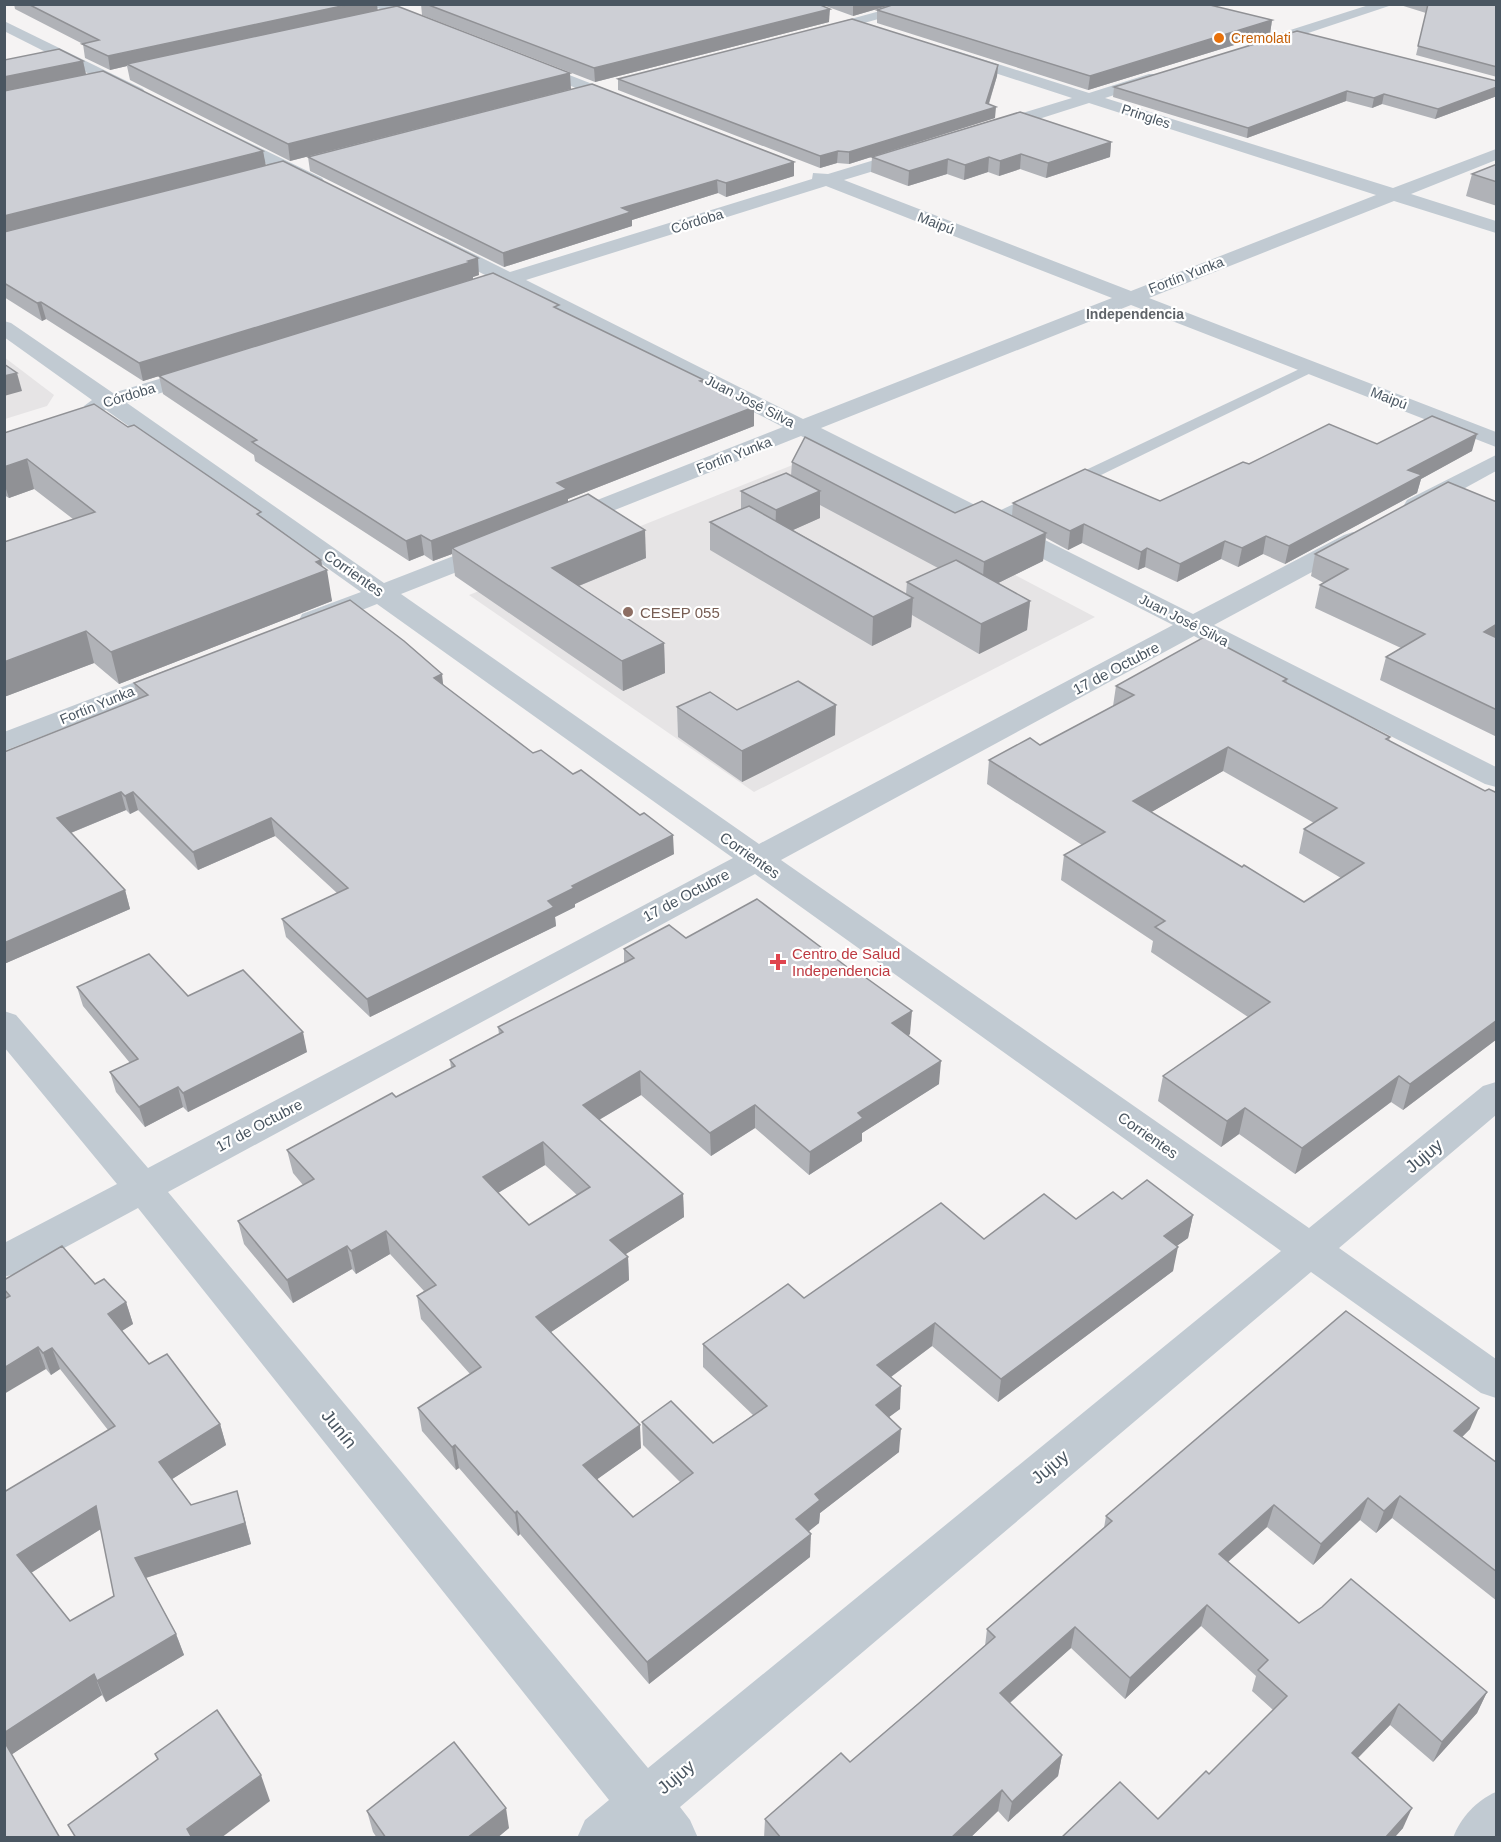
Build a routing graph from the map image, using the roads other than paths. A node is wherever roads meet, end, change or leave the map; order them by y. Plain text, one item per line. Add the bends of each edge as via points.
1 (924, 4) edge
2 (1388, 4) edge
3 (433, 7) edge
4 (376, 12) edge
5 (400, 14) junction
6 (824, 14) edge
7 (853, 23) junction
8 (4, 25) edge
9 (1276, 26) dead end
10 (443, 31) edge
11 (1299, 32) junction
12 (887, 33) edge
13 (797, 37) edge
14 (1332, 40) edge
15 (1244, 49) edge
16 (943, 51) edge
17 (508, 56) edge
18 (1178, 70) edge
19 (132, 72) edge
20 (109, 78) junction
21 (86, 83) edge
22 (617, 84) edge
23 (595, 90) junction
24 (1089, 98) junction
25 (151, 99) edge
26 (561, 99) edge
27 (639, 107) edge
28 (204, 126) edge
29 (975, 134) edge
30 (930, 148) edge
31 (1497, 154) edge
32 (311, 162) edge
33 (794, 167) edge
34 (289, 168) junction
35 (266, 174) edge
36 (827, 180) junction
37 (340, 194) edge
38 (1396, 195) junction
39 (1497, 227) edge
40 (422, 236) edge
41 (508, 279) junction
42 (474, 290) edge
43 (1128, 297) junction
44 (4, 327) edge
45 (223, 366) edge
46 (1310, 368) junction
47 (109, 401) junction
48 (78, 411) edge
49 (803, 428) junction
50 (1497, 440) edge
51 (1497, 462) edge
52 (990, 522) junction
53 (537, 532) edge
54 (515, 541) edge
55 (382, 593) junction
56 (1196, 626) junction
57 (293, 628) edge
58 (193, 667) edge
59 (4, 742) edge
60 (1497, 778) edge
61 (754, 858) junction
62 (4, 1023) edge
63 (1497, 1095) edge
64 (143, 1188) junction
65 (1312, 1250) junction
66 (4, 1262) edge
67 (1497, 1382) edge
68 (644, 1803) junction
69 (1497, 1809) edge
70 (603, 1838) edge
71 (672, 1838) edge
72 (1470, 1838) edge

1 - 7 street
2 - 11 street
3 - 5 street
4 - 5 street
5 - 10 street
6 - 7 street
7 - 12 street
7 - 13 street
8 - 20 street
9 - 11 street
11 - 14 street
11 - 15 street
16 - 24 street, Pringles
17 - 23 street
18 - 24 street
19 - 20 street
20 - 21 street
20 - 25 street
22 - 23 street
23 - 26 street
23 - 27 street
24 - 29 street
24 - 38 street, Pringles
28 - 34 street
30 - 36 street, Córdoba
31 - 38 street, Fortín Yunka
32 - 34 street
33 - 36 street, Maipú
34 - 35 street
34 - 37 street
36 - 41 street, Córdoba
36 - 43 street, Maipú
38 - 39 street, Pringles
38 - 43 street, Fortín Yunka
40 - 41 street, Juan José Silva
41 - 42 street, Córdoba
41 - 49 street, Juan José Silva
43 - 46 street, Maipú
43 - 49 street, Fortín Yunka
44 - 47 street, Corrientes
45 - 47 street, Córdoba
46 - 50 street, Maipú
46 - 52 lane
47 - 48 street, Córdoba
47 - 55 street, Corrientes
49 - 52 street, Juan José Silva
49 - 53 street, Fortín Yunka
51 - 56 street, 17 de Octubre
52 - 56 street, Juan José Silva
54 - 55 street
55 - 57 street
55 - 61 street, Corrientes
56 - 60 street, Juan José Silva
56 - 61 street, 17 de Octubre
58 - 59 street, Fortín Yunka
61 - 64 street, 17 de Octubre
61 - 65 street, Corrientes
62 - 64 street, Junín
63 - 65 street, Jujuy
64 - 66 street, 17 de Octubre
64 - 68 street, Junín
65 - 67 street, Corrientes
65 - 68 street, Jujuy
68 - 70 street, Jujuy
68 - 71 street, Junín
69 - 72 lane

